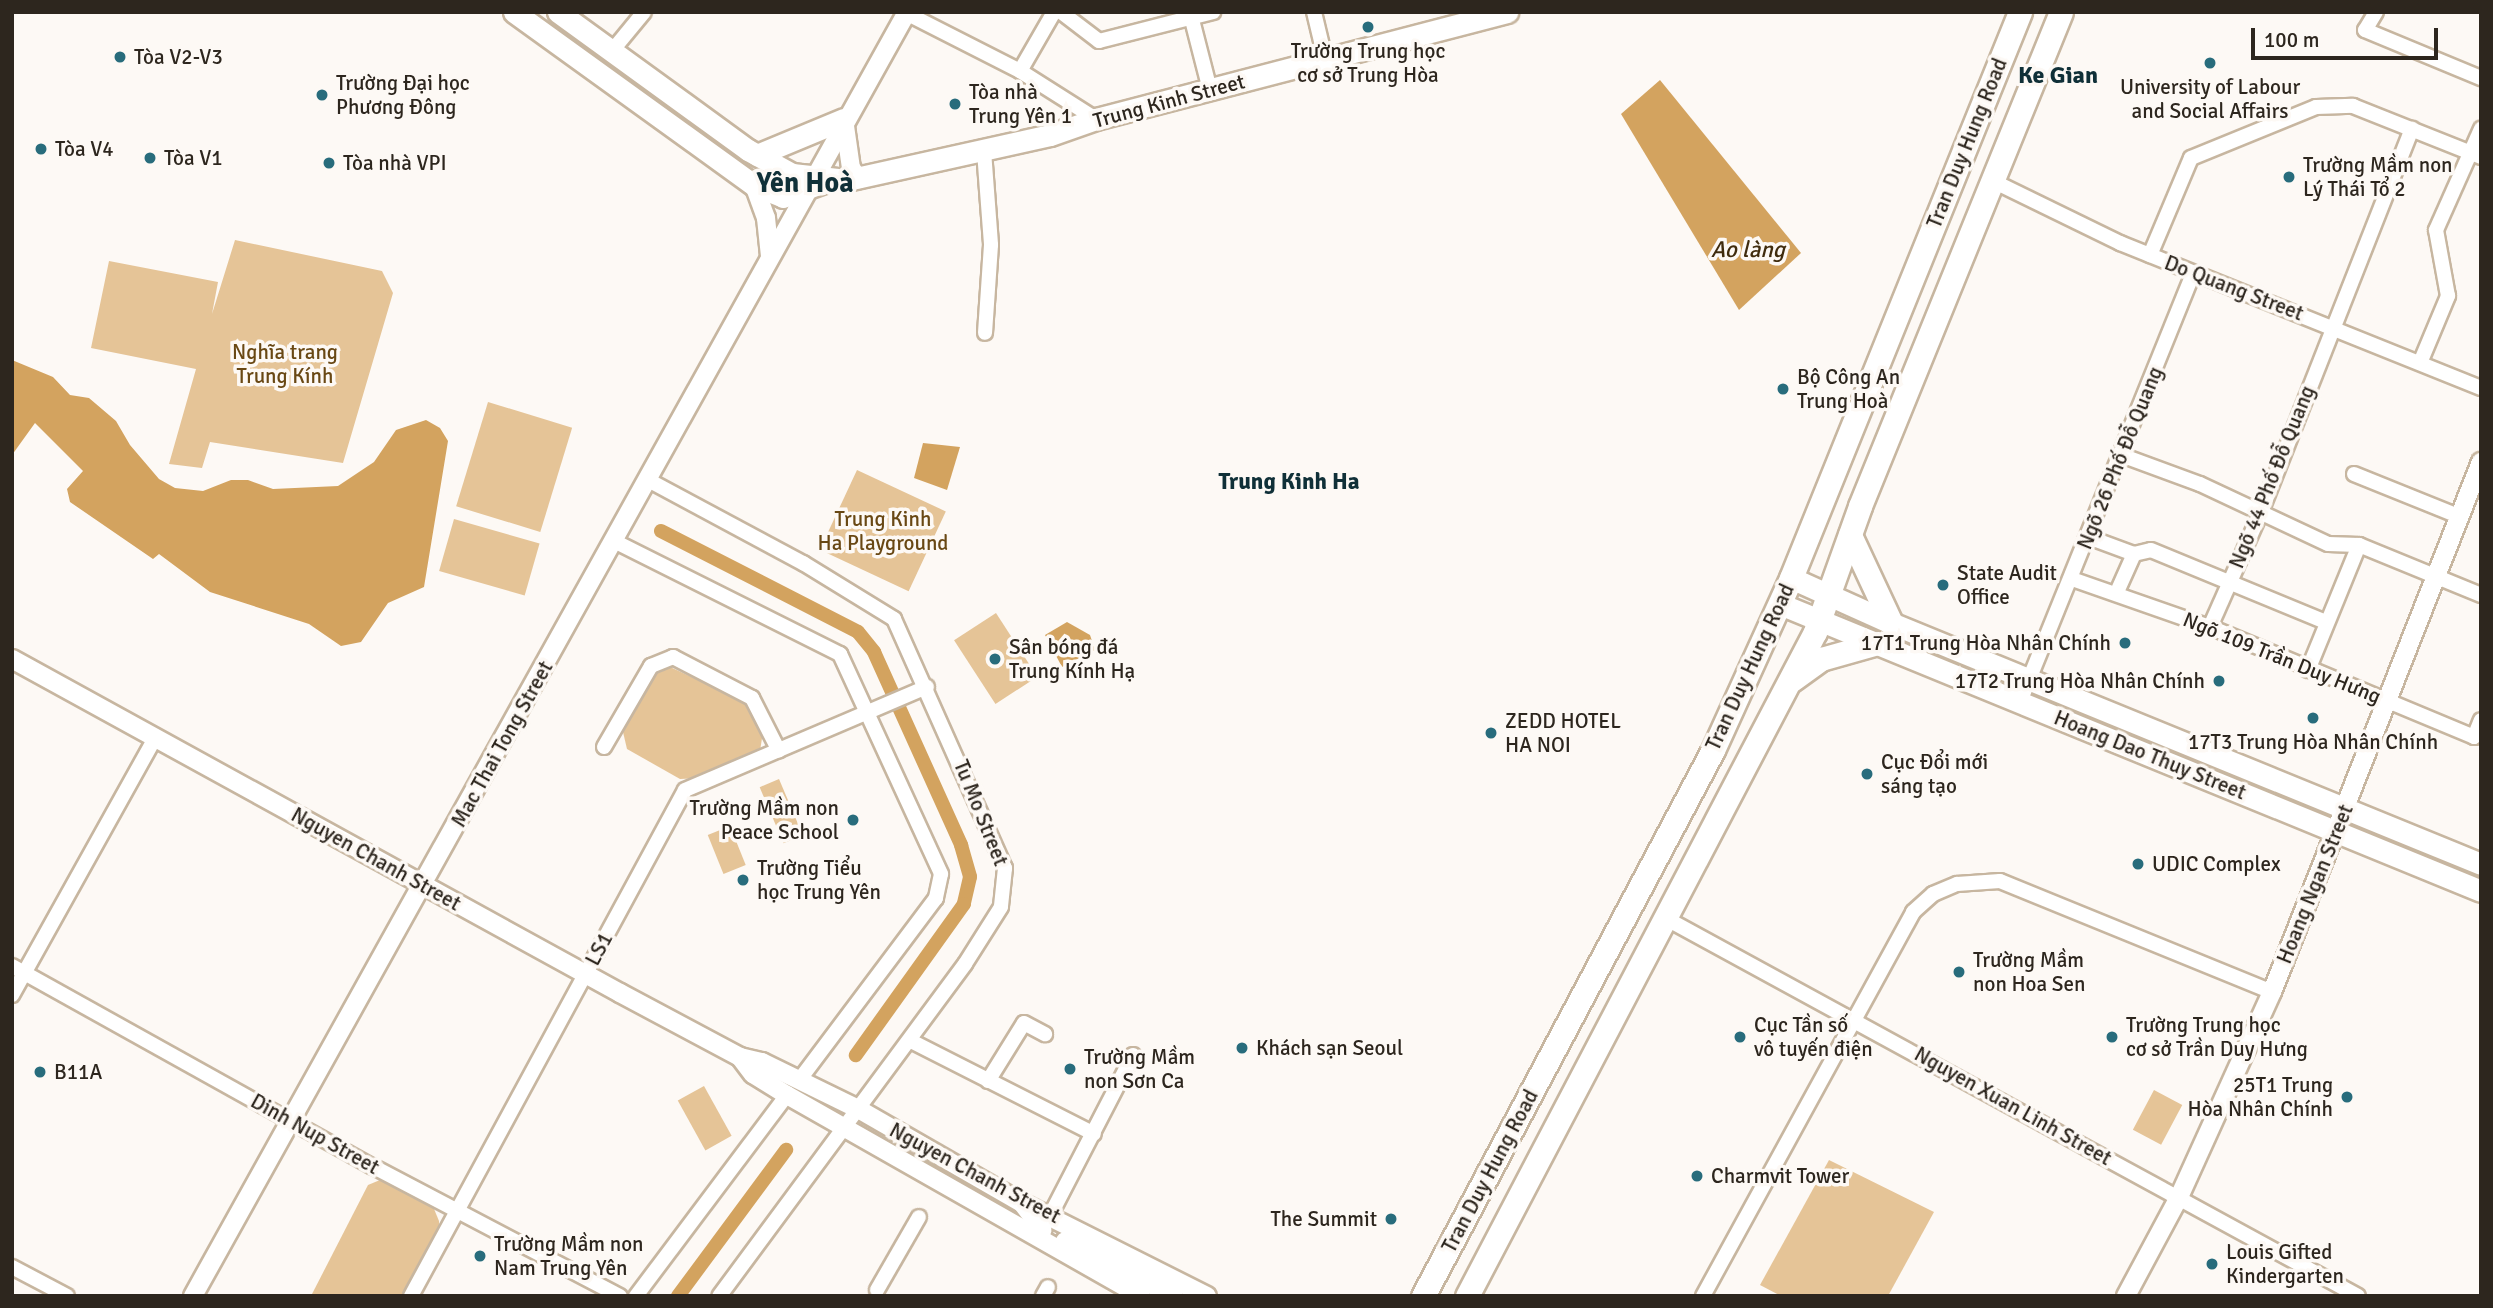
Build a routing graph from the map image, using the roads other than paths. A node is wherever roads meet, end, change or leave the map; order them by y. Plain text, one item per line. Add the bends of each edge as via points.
1 (514, 12) edge
2 (644, 12) edge
3 (907, 12) edge
4 (1054, 12) edge
5 (1061, 12) edge
6 (1213, 12) edge
7 (1314, 12) edge
8 (1507, 12) edge
9 (2020, 12) edge
10 (2061, 12) edge
11 (2376, 12) edge
12 (565, 14) edge
13 (1191, 15) edge
14 (612, 51) junction
15 (1325, 58) junction
16 (1020, 71) junction
17 (2481, 78) edge
18 (1210, 90) junction
19 (844, 119) junction
20 (1096, 119) junction
21 (2412, 129) junction
22 (2481, 129) edge
23 (984, 151) junction
24 (2476, 154) edge
25 (757, 155) junction
26 (859, 179) junction
27 (1991, 180) junction
28 (816, 182) junction
29 (754, 185) junction
30 (770, 255) junction
31 (2150, 255) junction
32 (2193, 274) junction
33 (1907, 290) junction
34 (1942, 306) junction
35 (2335, 327) junction
36 (985, 333) dead end
37 (2420, 363) junction
38 (2481, 388) edge
39 (2121, 456) junction
40 (2481, 462) edge
41 (2354, 474) dead end
42 (648, 480) junction
43 (2261, 512) junction
44 (2461, 517) junction
45 (1850, 535) junction
46 (2088, 537) junction
47 (614, 541) junction
48 (2359, 545) junction
49 (2134, 554) junction
50 (2438, 576) junction
51 (1791, 578) junction
52 (2071, 579) junction
53 (2231, 579) junction
54 (2117, 592) junction
55 (1829, 595) junction
56 (2481, 595) edge
57 (1780, 604) junction
58 (1819, 621) junction
59 (2326, 622) junction
60 (1891, 623) junction
61 (2210, 627) junction
62 (1878, 643) junction
63 (12, 659) edge
64 (2308, 670) junction
65 (2029, 680) junction
66 (1786, 684) junction
67 (927, 687) junction
68 (2388, 700) junction
69 (2020, 702) junction
70 (874, 709) junction
71 (2481, 720) edge
72 (154, 740) junction
73 (604, 747) dead end
74 (779, 751) junction
75 (2345, 809) junction
76 (2336, 832) junction
77 (2481, 864) edge
78 (423, 884) junction
79 (2481, 891) edge
80 (1667, 919) junction
81 (18, 969) edge
82 (585, 974) junction
83 (2272, 992) junction
84 (12, 995) edge
85 (1855, 1019) junction
86 (1045, 1034) dead end
87 (911, 1041) junction
88 (1133, 1055) dead end
89 (740, 1056) junction
90 (800, 1079) junction
91 (988, 1081) junction
92 (787, 1095) junction
93 (860, 1110) junction
94 (292, 1122) junction
95 (845, 1128) junction
96 (1094, 1134) junction
97 (1493, 1163) junction
98 (1526, 1181) junction
99 (2179, 1197) junction
100 (460, 1210) junction
101 (919, 1217) dead end
102 (1010, 1220) junction
103 (1047, 1222) junction
104 (12, 1266) edge
105 (877, 1290) dead end
106 (67, 1296) edge
107 (193, 1296) edge
108 (411, 1296) edge
109 (620, 1296) edge
110 (636, 1296) edge
111 (719, 1296) edge
112 (1141, 1296) edge
113 (1174, 1296) edge
114 (1207, 1296) edge
115 (1423, 1296) edge
116 (1467, 1296) edge
117 (1703, 1296) edge
118 (2126, 1296) edge
119 (2358, 1296) edge

1 - 29 main road, Trung Kinh Street
2 - 14 street
3 - 16 street
3 - 19 street, Mac Thai Tong Street
4 - 16 street
5 - 13 street via 1100,41
6 - 13 street
7 - 15 street
8 - 15 main road, Trung Kinh Street
9 - 33 main road, Tran Duy Hung Road
10 - 27 main road, Tran Duy Hung Road
11 - 17 street via 2365,30
12 - 14 main road, Trung Kinh Street
13 - 18 street
14 - 25 main road, Trung Kinh Street
15 - 18 main road, Trung Kinh Street
16 - 20 street
18 - 20 main road, Trung Kinh Street
19 - 25 main road
19 - 26 street via 851,167
19 - 28 street, Mac Thai Tong Street
20 - 23 main road, Trung Kinh Street
21 - 24 street
21 - 31 street via 2353,106 2316,107 2191,158
21 - 35 street, Ngõ 44 Phố Đỗ Quang
22 - 24 street
23 - 26 main road, Trung Kinh Street
23 - 36 street via 991,245
24 - 37 street via 2436,230 2448,296
25 - 28 main road, Trung Kinh Street
26 - 28 main road, Trung Kinh Street
27 - 31 street, Do Quang Street
27 - 34 main road, Tran Duy Hung Road
28 - 29 main road, Trung Kinh Street via 783,197
28 - 30 street, Mac Thai Tong Street
29 - 30 street via 766,218
30 - 42 street, Mac Thai Tong Street
31 - 32 street, Do Quang Street
32 - 35 street, Do Quang Street
32 - 39 street, Ngõ 26 Phố Đỗ Quang
33 - 34 main road
33 - 51 main road, Tran Duy Hung Road
34 - 45 main road, Tran Duy Hung Road
35 - 37 street, Do Quang Street
35 - 43 street, Ngõ 44 Phố Đỗ Quang
37 - 38 street, Do Quang Street
39 - 43 street
39 - 46 street, Ngõ 26 Phố Đỗ Quang
40 - 44 street, Hoang Ngan Street
41 - 44 street
42 - 47 street, Mac Thai Tong Street
42 - 67 street, Tu Mo Street via 886,610 902,630
43 - 48 street via 2328,544
43 - 53 street, Ngõ 44 Phố Đỗ Quang
44 - 50 street, Hoang Ngan Street
45 - 55 main road, Tran Duy Hung Road
45 - 60 main road
46 - 49 street
46 - 52 street, Ngõ 26 Phố Đỗ Quang
47 - 70 street via 835,650
47 - 78 street, Mac Thai Tong Street
48 - 50 street
48 - 59 street
49 - 53 street via 2151,550
49 - 54 street
50 - 56 street
50 - 68 street, Hoang Ngan Street
51 - 55 main road, Hoang Dao Thuy Street
51 - 57 main road, Tran Duy Hung Road
52 - 54 street, Ngõ 109 Trần Duy Hưng
52 - 65 street, Ngõ 26 Phố Đỗ Quang
53 - 59 street
53 - 61 street, Ngõ 44 Phố Đỗ Quang
54 - 61 street, Ngõ 109 Trần Duy Hưng
55 - 58 main road, Tran Duy Hung Road
55 - 60 main road, Hoang Dao Thuy Street
57 - 58 main road, Hoang Dao Thuy Street
57 - 97 main road, Tran Duy Hung Road via 1713,750
58 - 62 main road, Hoang Dao Thuy Street
58 - 66 main road, Tran Duy Hung Road
59 - 64 street
60 - 65 main road, Hoang Dao Thuy Street
61 - 64 street, Ngõ 109 Trần Duy Hưng
62 - 66 main road via 1821,659
62 - 69 main road, Hoang Dao Thuy Street
63 - 72 street, Nguyen Chanh Street
64 - 68 street, Ngõ 109 Trần Duy Hưng
65 - 69 street, Ngõ 26 Phố Đỗ Quang
65 - 75 main road, Hoang Dao Thuy Street
66 - 80 main road, Tran Duy Hung Road
67 - 70 street, LS1
67 - 87 street, Tu Mo Street via 1000,850 1005,890 998,914
68 - 71 street, Ngõ 109 Trần Duy Hưng via 2474,737
68 - 75 street, Hoang Ngan Street
69 - 76 main road, Hoang Dao Thuy Street
70 - 74 street, LS1
70 - 90 street via 940,869 942,886
72 - 78 street, Nguyen Chanh Street
72 - 81 street
73 - 74 street via 651,666 673,657 752,698
74 - 82 street, LS1 via 685,790
75 - 76 street, Hoang Ngan Street
75 - 77 main road, Hoang Dao Thuy Street
76 - 79 main road, Hoang Dao Thuy Street
76 - 83 street, Hoang Ngan Street
78 - 82 street, Nguyen Chanh Street
78 - 94 street, Mac Thai Tong Street
80 - 85 street, Nguyen Xuan Linh Street
80 - 98 main road, Tran Duy Hung Road
81 - 84 street
81 - 94 street, Dinh Nup Street
82 - 89 street, Nguyen Chanh Street
82 - 100 street, LS1
83 - 85 street via 2000,881 1980,880 1933,894 1913,912
83 - 99 street, Hoang Ngan Street
85 - 99 street, Nguyen Xuan Linh Street
85 - 117 street
86 - 91 street via 1024,1023
87 - 91 street
87 - 93 street, Tu Mo Street
88 - 96 street
89 - 90 street, Nguyen Chanh Street
89 - 92 street, Nguyen Chanh Street via 753,1074
90 - 93 street, Nguyen Chanh Street
91 - 96 street
92 - 95 street, Nguyen Chanh Street
92 - 110 street
93 - 95 street, Tu Mo Street
93 - 103 street, Nguyen Chanh Street
94 - 100 street, Dinh Nup Street
94 - 107 street, Mac Thai Tong Street
95 - 102 street, Nguyen Chanh Street
95 - 111 street, Tu Mo Street
96 - 103 street
97 - 98 main road
97 - 115 main road, Tran Duy Hung Road
98 - 116 main road, Tran Duy Hung Road
99 - 118 street, Hoang Ngan Street
99 - 119 street, Nguyen Xuan Linh Street
100 - 108 street, LS1
100 - 109 street, Dinh Nup Street
101 - 105 street
102 - 103 street
102 - 112 street, Nguyen Chanh Street via 1028,1235
103 - 113 street
103 - 114 street, Nguyen Chanh Street
104 - 106 street

